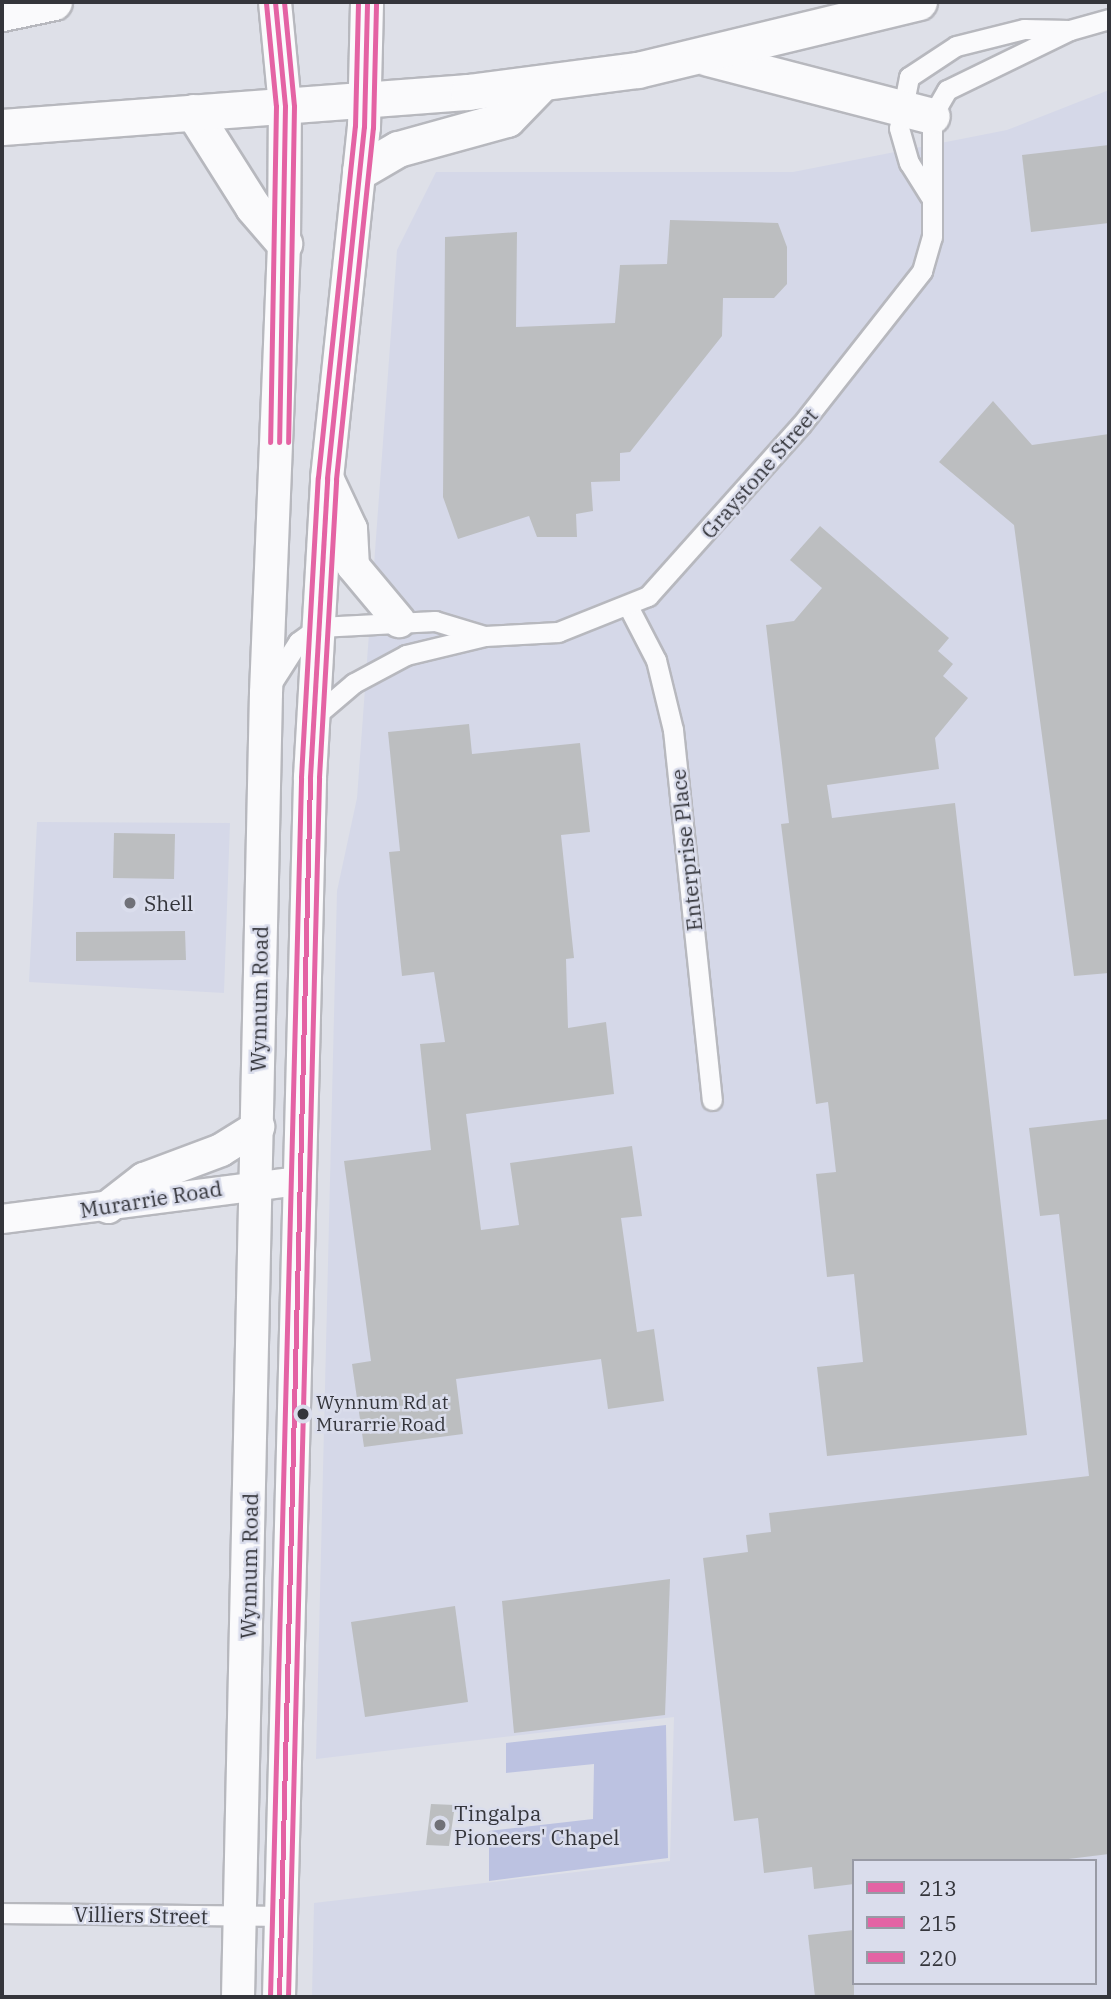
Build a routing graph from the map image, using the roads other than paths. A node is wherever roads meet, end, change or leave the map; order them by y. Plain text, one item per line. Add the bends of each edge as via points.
1 (54, 2) edge
2 (275, 2) edge
3 (367, 2) edge
4 (919, 2) edge
5 (2, 12) edge
6 (1109, 19) edge
7 (1070, 30) junction
8 (708, 58) junction
9 (542, 83) junction
10 (365, 99) junction
11 (285, 106) junction
12 (898, 109) junction
13 (193, 112) junction
14 (932, 116) junction
15 (2, 127) edge
16 (360, 171) junction
17 (930, 196) junction
18 (285, 243) junction
19 (327, 478) junction
20 (629, 608) junction
21 (399, 621) junction
22 (318, 627) junction
23 (485, 636) junction
24 (266, 693) junction
25 (314, 718) junction
26 (712, 1100) dead end
27 (258, 1127) junction
28 (300, 1181) junction
29 (256, 1185) junction
30 (108, 1207) junction
31 (2, 1219) edge
32 (2, 1913) edge
33 (280, 1916) junction
34 (241, 1917) junction
35 (238, 1997) edge
36 (279, 1997) edge

1 - 5 highway
2 - 11 main road, Wynnum Road
3 - 10 main road, Wynnum Road
4 - 8 highway
6 - 7 street
7 - 12 street via 1024,29 943,51 909,77
7 - 14 street via 957,82
8 - 9 highway
8 - 12 highway
9 - 10 highway
9 - 16 highway via 507,119 398,149
10 - 11 highway
10 - 16 main road, Wynnum Road
11 - 13 highway
11 - 18 main road, Wynnum Road
12 - 14 highway
12 - 17 street via 909,163
13 - 15 highway
13 - 18 highway via 253,207
14 - 17 street, Graystone Street
16 - 19 main road, Wynnum Road
17 - 20 street, Graystone Street via 928,255 909,293 685,558
18 - 24 main road, Wynnum Road
19 - 21 main road via 351,528 353,566
19 - 22 main road, Wynnum Road
20 - 23 street, Graystone Street via 558,632
20 - 26 street, Enterprise Place via 656,660 673,730
21 - 22 street, Graystone Street
21 - 23 street, Graystone Street via 435,621
22 - 24 street via 289,652
22 - 25 main road, Wynnum Road
23 - 25 street, Graystone Street via 379,667
24 - 27 main road, Wynnum Road
25 - 28 main road, Wynnum Road
27 - 29 main road, Wynnum Road
27 - 30 main road via 212,1154 144,1180
28 - 29 street, Murarrie Road
28 - 33 main road, Wynnum Road
29 - 30 street, Murarrie Road
29 - 34 main road, Wynnum Road
30 - 31 street, Murarrie Road
32 - 34 street, Villiers Street
33 - 34 street, Villiers Street
33 - 36 main road, Wynnum Road
34 - 35 main road, Wynnum Road

